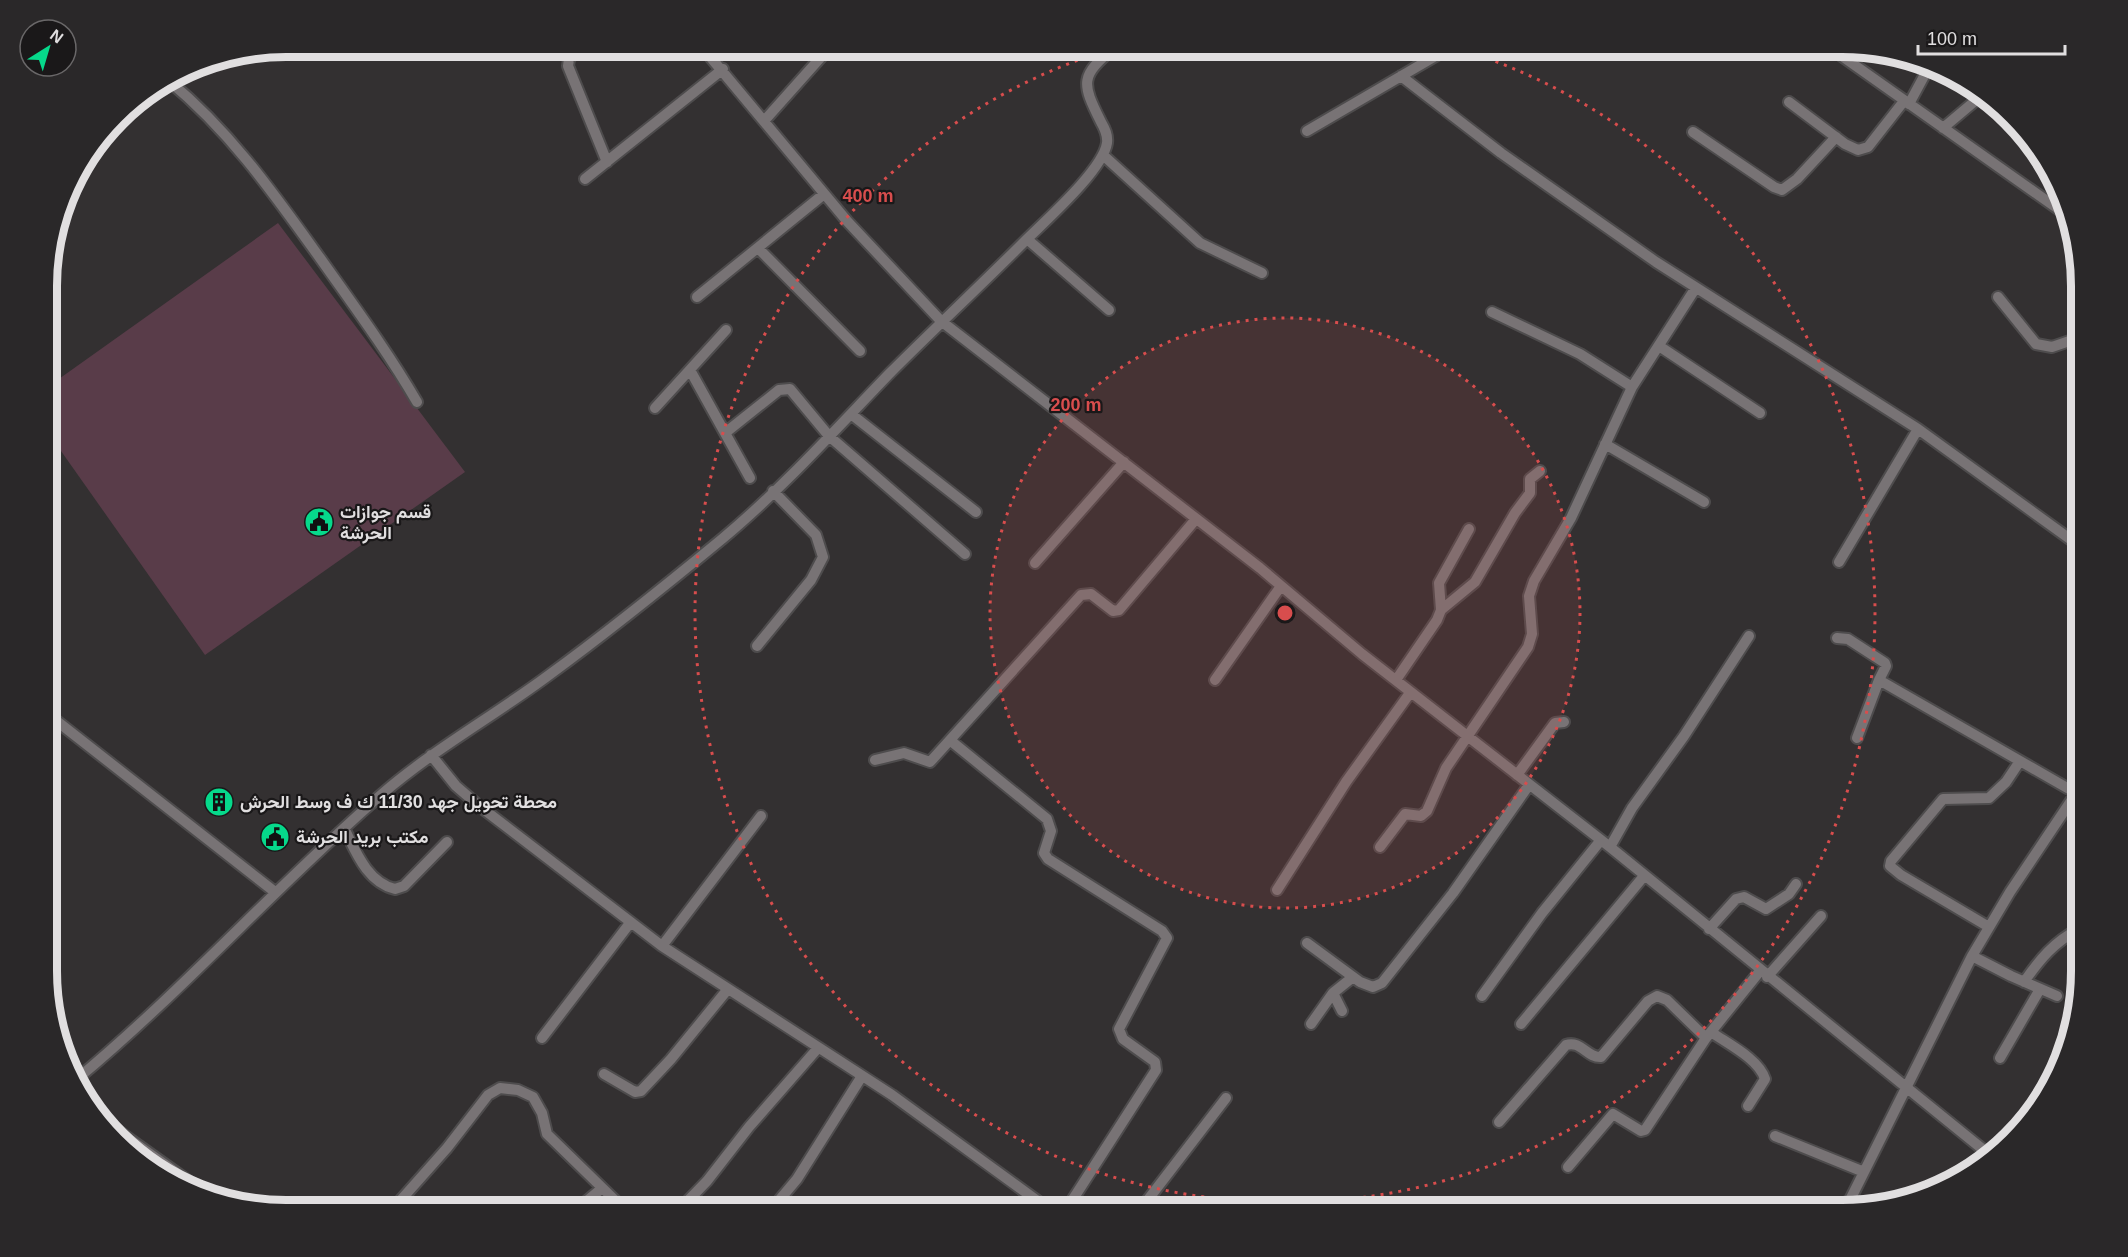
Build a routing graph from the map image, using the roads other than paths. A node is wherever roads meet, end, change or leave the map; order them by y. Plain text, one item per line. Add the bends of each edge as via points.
1 (571, 57) edge
2 (712, 57) edge
3 (820, 57) edge
4 (1103, 57) edge
5 (1424, 57) edge
6 (1844, 57) edge
7 (723, 69) junction
8 (1925, 72) edge
9 (1401, 76) junction
10 (175, 86) edge
11 (1976, 100) edge
12 (1789, 102) dead end
13 (1906, 103) junction
14 (765, 120) junction
15 (1943, 128) junction
16 (1307, 131) dead end
17 (1693, 132) dead end
18 (1836, 137) junction
19 (1103, 155) junction
20 (607, 162) junction
21 (585, 179) dead end
22 (824, 194) junction
23 (2058, 209) edge
24 (1027, 239) junction
25 (758, 248) junction
26 (1262, 273) dead end
27 (1695, 289) junction
28 (697, 297) dead end
29 (1998, 297) dead end
30 (1109, 310) dead end
31 (1492, 312) dead end
32 (941, 321) junction
33 (726, 330) dead end
34 (2071, 340) edge
35 (1659, 346) junction
36 (860, 351) dead end
37 (690, 370) junction
38 (1632, 387) junction
39 (417, 402) dead end
40 (655, 408) dead end
41 (1760, 413) dead end
42 (851, 414) junction
43 (1918, 429) junction
44 (725, 433) junction
45 (829, 436) junction
46 (1605, 444) junction
47 (1124, 462) junction
48 (1540, 471) dead end
49 (750, 478) dead end
50 (773, 492) junction
51 (1704, 502) dead end
52 (976, 512) dead end
53 (1196, 519) junction
54 (1469, 529) dead end
55 (2071, 539) edge
56 (965, 554) dead end
57 (1839, 562) dead end
58 (1035, 563) dead end
59 (1281, 586) junction
60 (1441, 610) junction
61 (1749, 636) dead end
62 (1837, 638) dead end
63 (757, 646) dead end
64 (1215, 680) dead end
65 (1396, 680) junction
66 (1879, 680) junction
67 (1410, 693) junction
68 (57, 722) edge
69 (1564, 722) dead end
70 (1467, 737) junction
71 (1857, 738) dead end
72 (951, 741) junction
73 (431, 755) junction
74 (875, 760) dead end
75 (2020, 761) junction
76 (1517, 775) junction
77 (1529, 785) junction
78 (2071, 786) edge
79 (2071, 801) edge
80 (761, 816) dead end
81 (344, 828) junction
82 (447, 842) dead end
83 (1605, 843) junction
84 (1380, 847) dead end
85 (1644, 876) junction
86 (1796, 884) dead end
87 (1277, 890) dead end
88 (275, 892) junction
89 (1821, 916) dead end
90 (630, 923) junction
91 (1989, 927) junction
92 (1709, 929) junction
93 (2071, 934) edge
94 (1307, 943) dead end
95 (662, 946) junction
96 (1972, 956) junction
97 (1763, 974) junction
98 (1353, 977) junction
99 (2024, 982) junction
100 (728, 990) junction
101 (2040, 990) junction
102 (1333, 993) junction
103 (1482, 996) dead end
104 (2057, 996) dead end
105 (1342, 1011) dead end
106 (1311, 1024) dead end
107 (1521, 1024) dead end
108 (1708, 1035) junction
109 (542, 1038) dead end
110 (818, 1048) junction
111 (2000, 1058) dead end
112 (82, 1074) edge
113 (604, 1074) dead end
114 (862, 1076) junction
115 (1905, 1086) junction
116 (1226, 1098) dead end
117 (1748, 1106) dead end
118 (1499, 1122) dead end
119 (1775, 1136) dead end
120 (138, 1145) edge
121 (1985, 1151) edge
122 (1568, 1167) dead end
123 (171, 1169) edge
124 (1863, 1172) junction
125 (601, 1189) junction
126 (401, 1200) edge
127 (588, 1200) edge
128 (614, 1200) edge
129 (689, 1200) edge
130 (779, 1200) edge
131 (1037, 1200) edge
132 (1072, 1200) edge
133 (1148, 1200) edge
134 (1850, 1200) edge

1 - 20 street via 568,66
2 - 7 street
3 - 14 street
4 - 19 street via 1091,68 1085,82 1106,131
5 - 9 street
6 - 13 street
7 - 14 street
7 - 20 street
8 - 13 street
9 - 16 street
9 - 27 street via 1501,153
10 - 39 street via 201,106 258,174 387,350
11 - 15 street
12 - 18 street
13 - 15 street
13 - 18 street via 1863,150
14 - 22 street
15 - 23 street
17 - 18 street via 1782,190
19 - 24 street
19 - 26 street via 1200,243
20 - 21 street
22 - 25 street
22 - 32 street
24 - 30 street
24 - 32 street
25 - 28 street
25 - 36 street
27 - 35 street
27 - 43 street
29 - 34 street via 2036,344 2052,347
31 - 38 street via 1580,354
32 - 42 street
32 - 47 street
33 - 37 street
35 - 38 street
35 - 41 street
37 - 40 street
37 - 44 street
38 - 46 street
42 - 45 street
42 - 52 street
43 - 55 street
43 - 57 street
44 - 45 street via 785,388 798,396
44 - 49 street
45 - 50 street
45 - 56 street
46 - 51 street
46 - 70 street via 1575,510 1531,588 1530,644
47 - 53 street
47 - 58 street
48 - 60 street via 1530,479 1530,493 1475,582
50 - 63 street via 816,535 823,557 811,579
50 - 73 street via 726,536 548,676
53 - 59 street
53 - 72 street via 1118,611 1091,594 1081,595
54 - 60 street via 1439,583
59 - 64 street
59 - 65 street
60 - 65 street
61 - 83 street via 1684,736
62 - 66 street via 1848,639 1885,663
65 - 67 street
66 - 71 street
66 - 75 street
67 - 70 street
67 - 87 street via 1346,782
68 - 88 street
69 - 76 street via 1555,723
70 - 76 street
70 - 84 street via 1435,788 1427,811 1421,816 1405,813
72 - 74 street via 930,762 904,753
72 - 132 street via 1047,819 1051,827 1044,853 1048,859 1162,931 1167,938 1119,1029 1123,1039 1155,1062 1156,1070
73 - 81 street
73 - 90 street via 456,786 478,805
75 - 78 street
75 - 91 street via 1989,798 1942,799 1890,866
76 - 77 street
77 - 83 street
77 - 98 street via 1386,979 1373,987
79 - 91 street
80 - 95 street
81 - 82 street via 370,873 396,889 404,886
81 - 88 street
83 - 85 street
83 - 103 street via 1542,914
85 - 92 street
85 - 107 street
86 - 92 street via 1789,894 1766,909 1744,897 1736,899
88 - 112 street via 148,1018
89 - 97 street
90 - 95 street
90 - 109 street
91 - 96 street
92 - 97 street
93 - 99 street via 2056,942
94 - 98 street
95 - 100 street
96 - 99 street
96 - 115 street
97 - 108 street
97 - 115 street
98 - 102 street
99 - 101 street
100 - 110 street
100 - 113 street via 641,1091 635,1092
101 - 104 street
101 - 111 street
102 - 105 street
102 - 106 street
108 - 117 street via 1756,1065 1763,1074 1765,1079
108 - 118 street via 1662,996 1652,998 1601,1057 1579,1045 1566,1045
108 - 122 street via 1645,1130 1613,1114
110 - 114 street
110 - 129 street
114 - 130 street via 797,1179
114 - 131 street
115 - 121 street
115 - 124 street
116 - 133 street
119 - 124 street
120 - 123 street
124 - 134 street
125 - 126 street via 547,1134 533,1097 500,1088 488,1095
125 - 127 street
125 - 128 street

